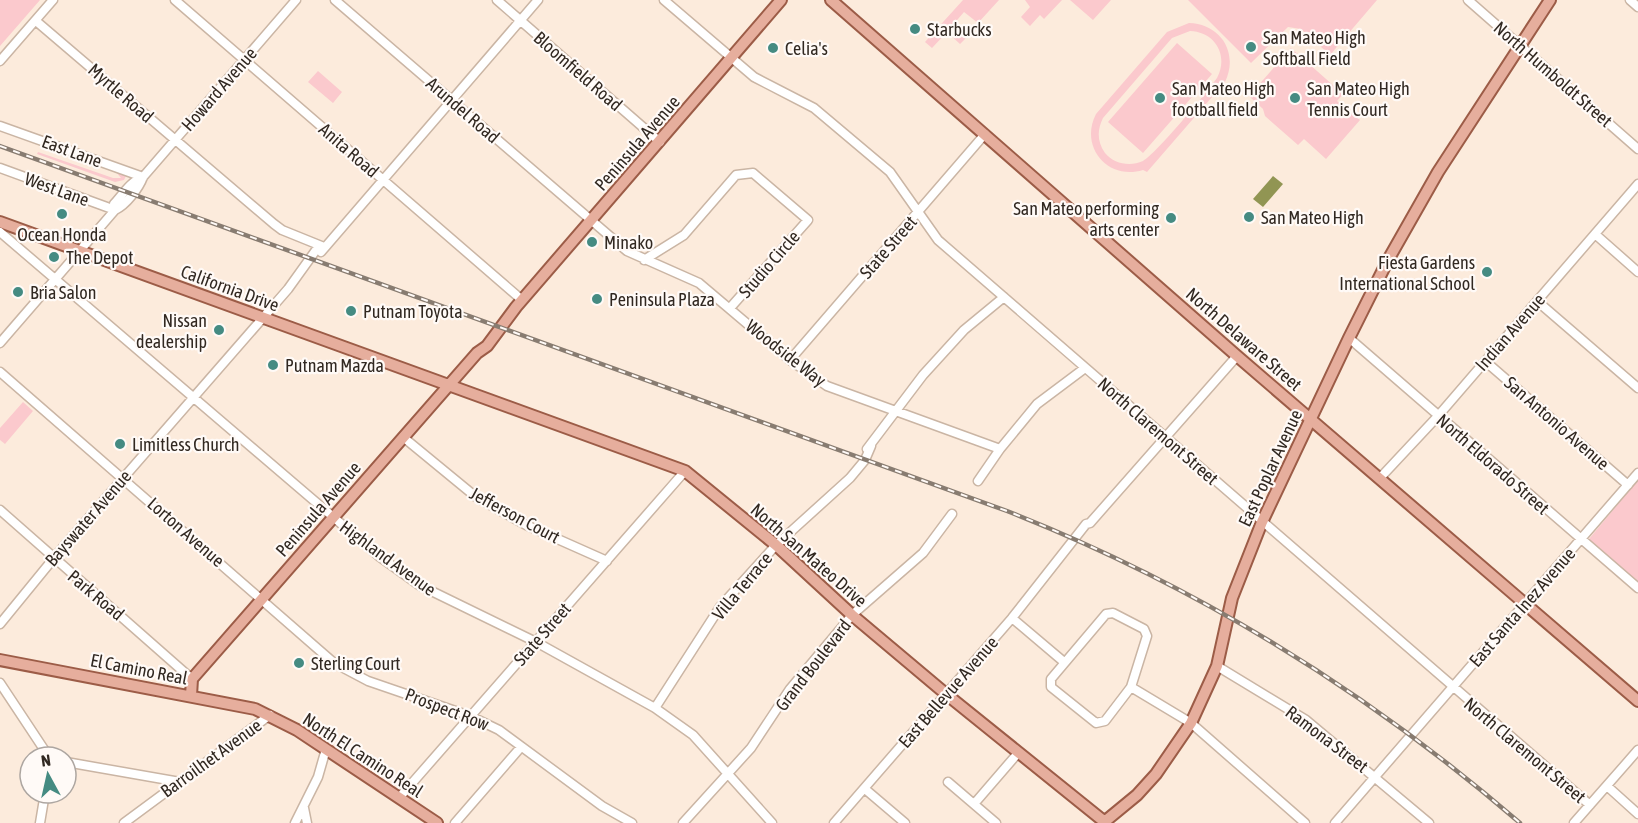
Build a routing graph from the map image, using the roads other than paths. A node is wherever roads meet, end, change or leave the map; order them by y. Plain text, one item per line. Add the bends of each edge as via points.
1 (53, 0) edge
2 (175, 0) edge
3 (296, 0) edge
4 (335, 0) edge
5 (497, 0) edge
6 (538, 0) edge
7 (664, 0) edge
8 (781, 0) edge
9 (831, 0) edge
10 (1468, 0) edge
11 (1550, 0) edge
12 (1630, 0) edge
13 (1638, 7) edge
14 (520, 20) junction
15 (36, 21) junction
16 (1520, 46) junction
17 (731, 58) junction
18 (244, 59) junction
19 (0, 61) edge
20 (451, 100) junction
21 (0, 126) edge
22 (985, 134) junction
23 (176, 140) junction
24 (660, 142) junction
25 (1638, 149) edge
26 (0, 168) edge
27 (143, 177) junction
28 (382, 179) junction
29 (1638, 184) edge
30 (115, 210) junction
31 (918, 212) junction
32 (591, 221) junction
33 (0, 222) edge
34 (0, 232) edge
35 (1595, 234) junction
36 (324, 247) junction
37 (80, 251) junction
38 (644, 260) junction
39 (1638, 272) edge
40 (57, 278) junction
41 (1004, 297) junction
42 (1537, 301) junction
43 (519, 304) junction
44 (730, 308) junction
45 (263, 318) junction
46 (1349, 338) junction
47 (0, 343) edge
48 (1237, 356) junction
49 (790, 360) junction
50 (1485, 361) junction
51 (1085, 368) junction
52 (0, 372) edge
53 (448, 386) junction
54 (1638, 388) edge
55 (193, 396) junction
56 (893, 411) junction
57 (1438, 416) junction
58 (1311, 418) junction
59 (403, 437) junction
60 (1166, 439) junction
61 (1000, 449) junction
62 (685, 471) junction
63 (1638, 473) edge
64 (123, 478) junction
65 (1380, 478) junction
66 (978, 481) dead end
67 (1628, 485) junction
68 (0, 510) edge
69 (952, 514) dead end
70 (332, 517) junction
71 (1262, 522) junction
72 (1581, 540) junction
73 (776, 545) junction
74 (53, 558) junction
75 (606, 561) junction
76 (1638, 588) edge
77 (262, 598) junction
78 (1524, 605) junction
79 (852, 615) junction
80 (1012, 618) junction
81 (0, 624) edge
82 (536, 642) junction
83 (0, 660) edge
84 (1064, 662) junction
85 (1216, 666) junction
86 (192, 680) junction
87 (0, 683) edge
88 (1131, 687) junction
89 (1452, 688) junction
90 (946, 694) junction
91 (191, 696) junction
92 (1638, 701) edge
93 (655, 708) junction
94 (270, 715) junction
95 (470, 716) junction
96 (1191, 723) junction
97 (41, 745) edge
98 (521, 747) junction
99 (326, 749) junction
100 (1638, 750) edge
101 (1018, 753) junction
102 (78, 765) edge
103 (729, 776) junction
104 (1375, 776) junction
105 (180, 782) junction
106 (948, 782) dead end
107 (1606, 786) junction
108 (865, 789) junction
109 (399, 798) junction
110 (974, 804) junction
111 (43, 805) edge
112 (1590, 805) junction
113 (304, 808) junction
114 (1638, 814) edge
115 (40, 823) edge
116 (124, 823) edge
117 (295, 823) edge
118 (307, 823) edge
119 (437, 823) edge
120 (455, 823) edge
121 (632, 823) edge
122 (683, 823) edge
123 (772, 823) edge
124 (834, 823) edge
125 (905, 823) edge
126 (996, 823) edge
127 (1104, 823) edge
128 (1305, 823) edge
129 (1335, 823) edge
130 (1429, 823) edge
131 (1574, 823) edge

1 - 15 street
2 - 18 street, Anita Road
3 - 18 street, Howard Avenue
4 - 20 street, Arundel Road
5 - 14 street, Bloomfield Road
6 - 14 street, Bayswater Avenue
7 - 17 street, North Claremont Street
8 - 17 main road, Peninsula Avenue
9 - 22 main road, North Delaware Street
10 - 16 street, North Humboldt Street
11 - 16 main road, East Poplar Avenue
12 - 13 street
14 - 20 street, Bayswater Avenue
14 - 24 street, Bloomfield Road
15 - 19 street
15 - 23 street, Myrtle Road
16 - 25 street, North Humboldt Street
16 - 46 main road, East Poplar Avenue via 1437,176
17 - 24 main road, Peninsula Avenue
17 - 31 street, North Claremont Street via 763,83 814,108 890,172
18 - 23 street, Howard Avenue
18 - 28 street, Anita Road
20 - 28 street, Bayswater Avenue
20 - 32 street, Arundel Road
21 - 27 street, East Lane
22 - 31 street, State Street
22 - 48 main road, North Delaware Street
23 - 27 street, Howard Avenue
23 - 36 street, Myrtle Road via 282,230
24 - 32 main road, Peninsula Avenue
26 - 30 street, West Lane
27 - 30 street, Howard Avenue via 114,204
28 - 36 street, Bayswater Avenue
28 - 43 street, Anita Road
29 - 35 street, Indian Avenue
30 - 37 street, Howard Avenue
31 - 41 street, North Claremont Street via 938,240
31 - 49 street, State Street
32 - 38 street, Woodside Way
32 - 43 main road, Peninsula Avenue
33 - 37 main road, California Drive
34 - 40 street, Highland Avenue
35 - 39 street
35 - 42 street, Indian Avenue
36 - 45 street, Bayswater Avenue via 315,250
37 - 40 street, Howard Avenue
37 - 45 main road, California Drive
38 - 44 street, Woodside Way via 699,283
38 - 44 street, Studio Circle via 684,235 736,175 753,173 808,220
40 - 47 street, Howard Avenue
40 - 55 street, Highland Avenue
41 - 51 street, North Claremont Street
41 - 56 street, Villa Terrace via 964,330
42 - 50 street, Indian Avenue
42 - 54 street
43 - 53 main road, Peninsula Avenue via 509,309
44 - 49 street, Woodside Way
45 - 53 main road, California Drive
45 - 55 street, Bayswater Avenue
46 - 57 street, North Eldorado Street
46 - 58 main road, East Poplar Avenue
48 - 58 main road, North Delaware Street
48 - 60 street, East Bellevue Avenue
49 - 56 street, Woodside Way via 827,386
50 - 57 street, Indian Avenue
50 - 67 street, San Antonio Avenue
51 - 60 street, North Claremont Street
51 - 61 street via 1037,405
52 - 64 street, Lorton Avenue
53 - 59 main road, Peninsula Avenue
53 - 62 main road, North San Mateo Drive
55 - 64 street, Bayswater Avenue
55 - 70 street, Highland Avenue
56 - 61 street, Woodside Way
56 - 73 street, Villa Terrace via 848,479
57 - 65 street, Indian Avenue
57 - 72 street, North Eldorado Street
58 - 65 main road, North Delaware Street
58 - 71 main road, East Poplar Avenue
59 - 70 main road, Peninsula Avenue
59 - 75 street, Jefferson Court via 476,497 526,525
60 - 71 street, North Claremont Street
60 - 80 street, East Bellevue Avenue via 1086,524
61 - 66 street
62 - 73 main road, North San Mateo Drive
62 - 75 street, State Street
63 - 67 street, East Santa Inez Avenue
64 - 74 street, Bayswater Avenue
64 - 77 street, Lorton Avenue
65 - 78 main road, North Delaware Street
67 - 72 street, East Santa Inez Avenue
68 - 74 street, Park Road
69 - 79 street, Grand Boulevard via 923,553
70 - 77 main road, Peninsula Avenue
70 - 82 street, Highland Avenue via 419,585
71 - 85 main road, East Poplar Avenue via 1232,598
71 - 89 street, North Claremont Street
72 - 76 street, North Eldorado Street
72 - 78 street, East Santa Inez Avenue
73 - 79 main road, North San Mateo Drive
73 - 93 street, Villa Terrace via 720,607
74 - 81 street, Bayswater Avenue
74 - 86 street, Park Road
75 - 82 street, State Street
77 - 86 main road, Peninsula Avenue
77 - 95 street, Prospect Row via 334,663 368,681
78 - 89 street, East Santa Inez Avenue
78 - 92 main road, North Delaware Street
79 - 90 main road, North San Mateo Drive
79 - 103 street, Grand Boulevard via 790,689
80 - 84 street
80 - 90 street, East Bellevue Avenue
82 - 93 street, Highland Avenue
82 - 95 street, State Street
83 - 91 main road, El Camino Real
84 - 88 street via 1051,679 1051,687 1096,723 1105,721
84 - 88 street via 1106,614 1113,612 1144,629 1147,636
85 - 96 main road, East Poplar Avenue
85 - 104 street, Ramona Street via 1306,720
86 - 91 main road
87 - 97 street
88 - 96 street
89 - 104 street, East Santa Inez Avenue
89 - 112 street, North Claremont Street
90 - 101 main road, North San Mateo Drive
90 - 108 street, East Bellevue Avenue
91 - 94 main road, El Camino Real
93 - 103 street, Highland Avenue via 693,735
94 - 99 main road, North El Camino Real
94 - 105 street, Barroilhet Avenue
95 - 98 street, Prospect Row via 499,730
95 - 109 street, State Street
96 - 127 main road, East Poplar Avenue via 1164,765
96 - 128 street
98 - 120 street
98 - 121 street, Prospect Row
99 - 109 main road, North El Camino Real
99 - 113 street
100 - 107 street
101 - 110 street
101 - 127 main road, North San Mateo Drive
102 - 105 street
103 - 122 street, Grand Boulevard
103 - 123 street, Highland Avenue
104 - 129 street, East Santa Inez Avenue
104 - 130 street, Ramona Street
105 - 116 street, Barroilhet Avenue
106 - 110 street
107 - 112 street
107 - 114 street, North Claremont Street
108 - 124 street, East Bellevue Avenue
108 - 125 street
109 - 119 main road, North El Camino Real
110 - 126 street
111 - 115 street
112 - 131 street
113 - 117 street
113 - 118 street

